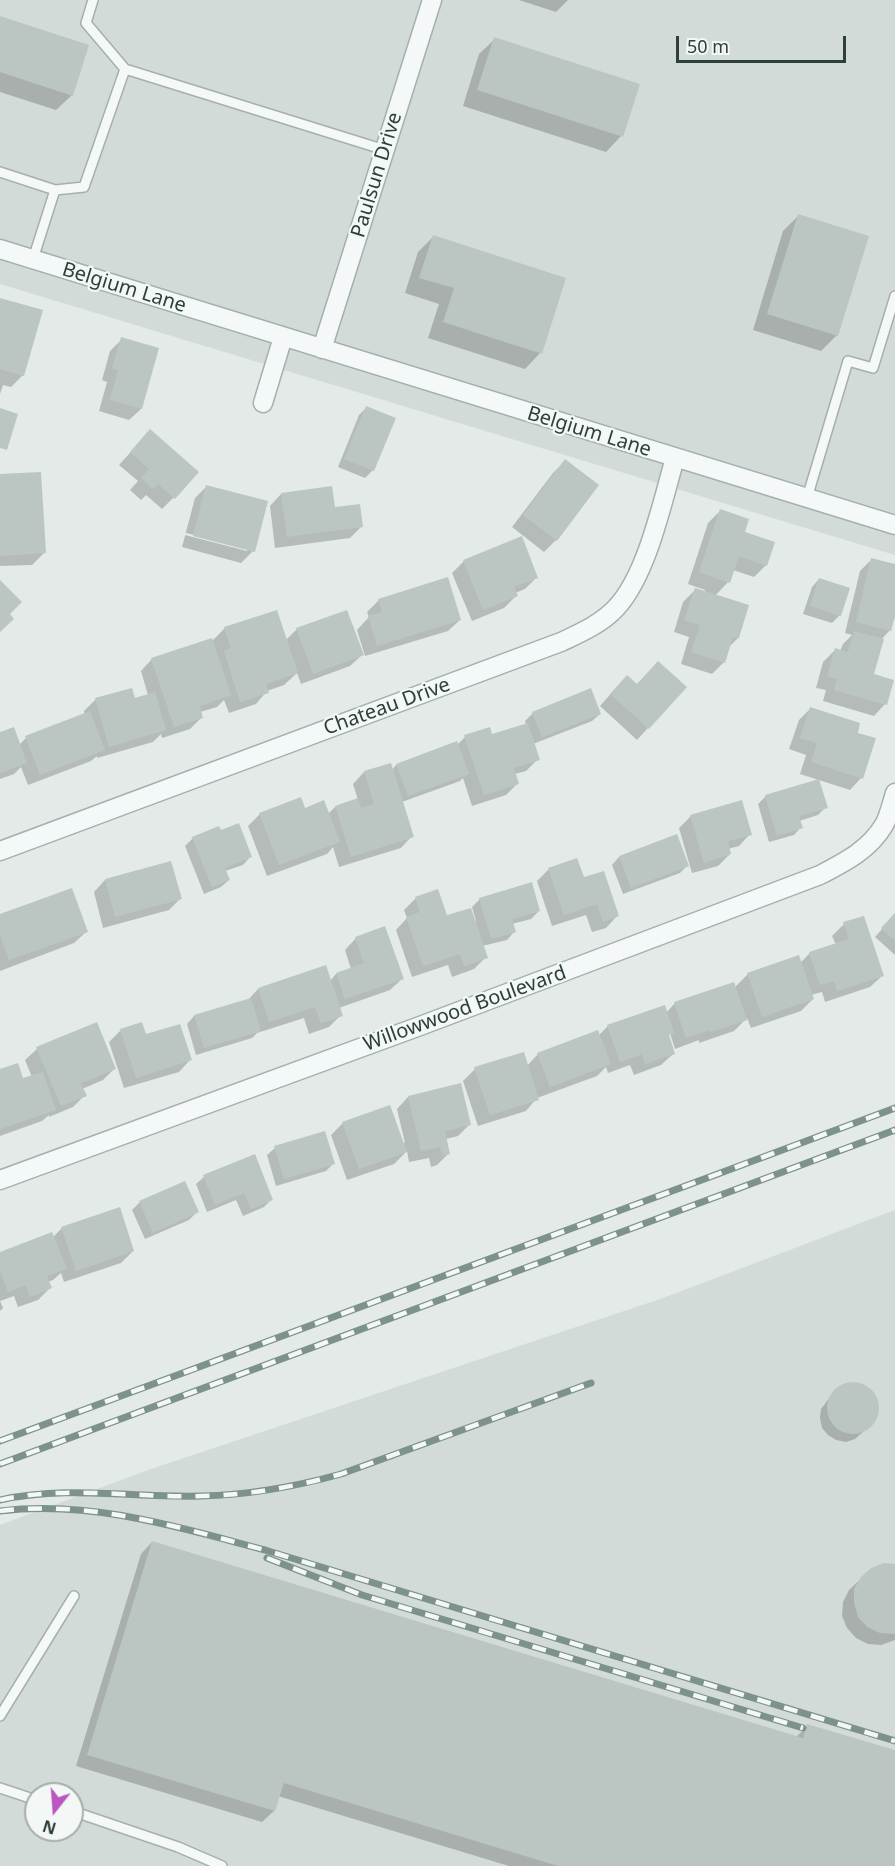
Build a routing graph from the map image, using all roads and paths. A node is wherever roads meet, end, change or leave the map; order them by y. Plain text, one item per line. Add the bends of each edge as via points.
1 (93, 0) edge
2 (432, 0) edge
3 (125, 69) junction
4 (385, 150) junction
5 (0, 172) edge
6 (55, 190) junction
7 (0, 249) edge
8 (33, 259) junction
9 (895, 296) edge
10 (283, 337) junction
11 (322, 349) junction
12 (263, 403) dead end
13 (675, 458) junction
14 (807, 498) junction
15 (895, 525) edge
16 (895, 793) edge
17 (0, 851) edge
18 (0, 1180) edge
19 (74, 1596) dead end
20 (0, 1716) edge
21 (0, 1788) edge
22 (24, 1796) edge
23 (84, 1815) edge
24 (222, 1866) edge

1 - 3 lane via 86,22
2 - 4 street, Paulsun Drive
3 - 4 lane
3 - 6 lane via 84,188
4 - 11 street, Paulsun Drive
5 - 6 lane
6 - 8 lane
7 - 8 street, Belgium Lane
8 - 10 street, Belgium Lane
9 - 14 lane via 873,368 848,361
10 - 11 street, Belgium Lane
10 - 12 street
11 - 13 street, Belgium Lane
13 - 14 street, Belgium Lane
13 - 17 street, Chateau Drive via 640,569 615,609 588,630
14 - 15 street, Belgium Lane
16 - 18 street, Willowwood Boulevard via 885,824 868,845 820,875
19 - 20 lane
21 - 22 lane
23 - 24 lane via 178,1846

